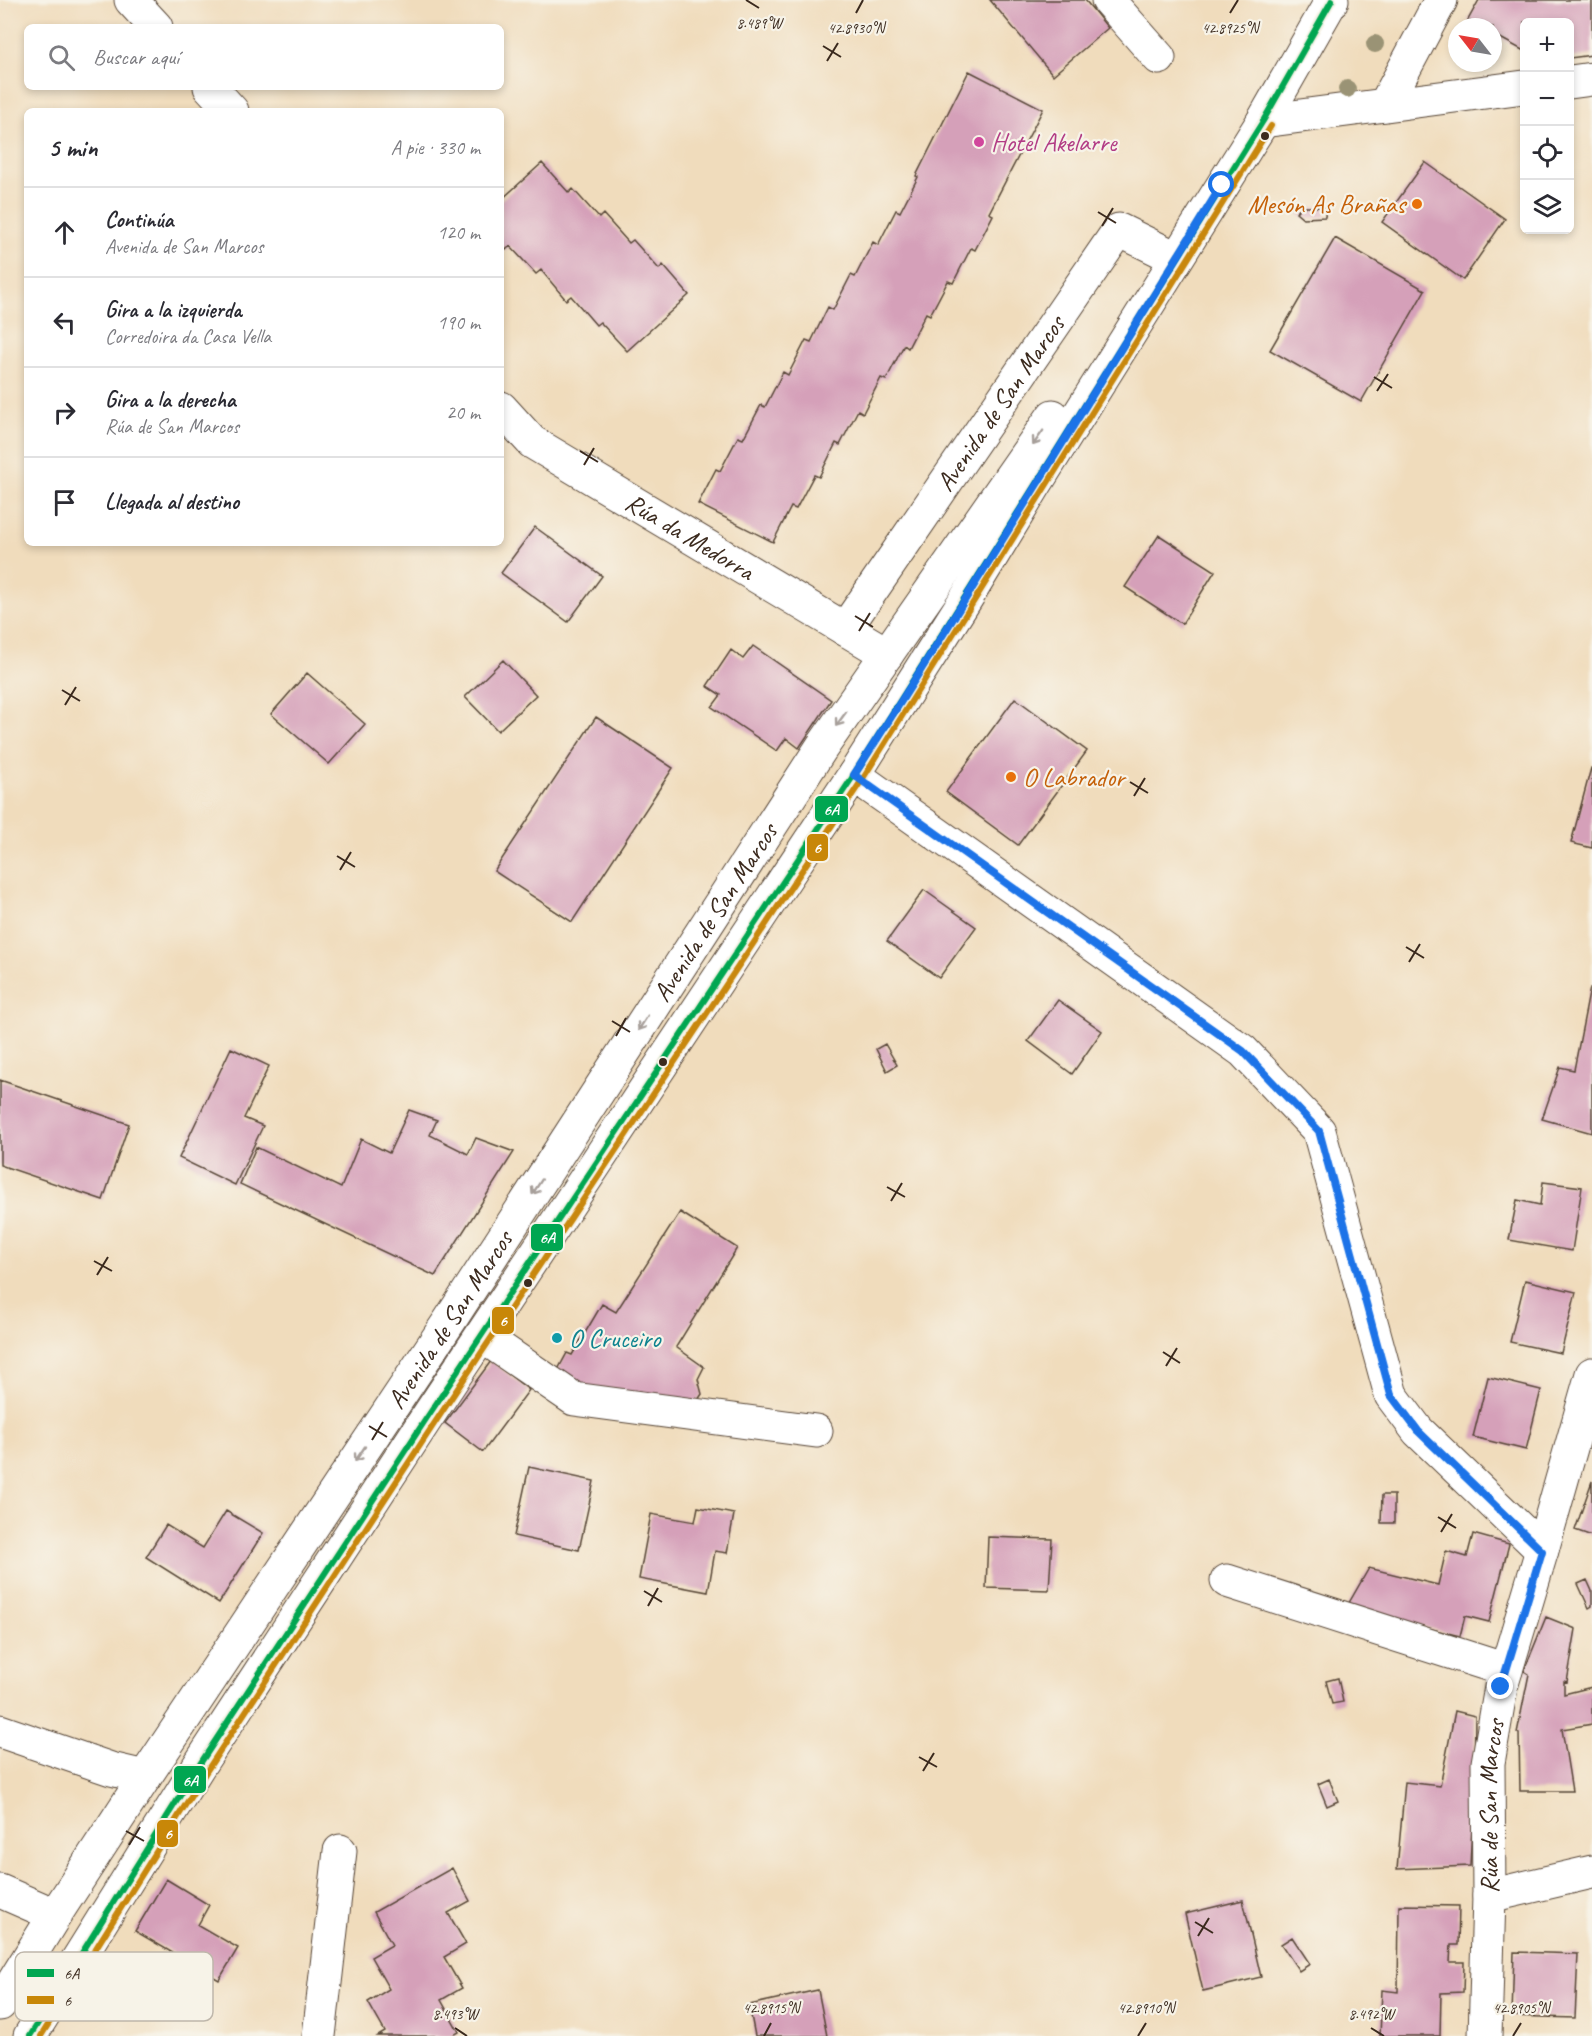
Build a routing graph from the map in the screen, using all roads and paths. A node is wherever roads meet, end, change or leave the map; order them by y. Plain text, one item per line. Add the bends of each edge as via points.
1 (131, 0) edge
2 (1108, 0) edge
3 (1332, 0) edge
4 (1441, 0) edge
5 (153, 24) edge
6 (1159, 58) dead end
7 (1592, 79) edge
8 (1574, 81) edge
9 (1520, 88) edge
10 (213, 90) edge
11 (1385, 105) junction
12 (229, 108) edge
13 (1263, 121) junction
14 (1176, 258) junction
15 (504, 411) edge
16 (967, 597) junction
17 (845, 629) junction
18 (887, 654) junction
19 (854, 775) junction
20 (482, 1336) junction
21 (1592, 1374) edge
22 (816, 1431) dead end
23 (405, 1450) junction
24 (1542, 1551) junction
25 (1227, 1581) dead end
26 (1506, 1670) junction
27 (0, 1731) edge
28 (145, 1777) junction
29 (340, 1851) dead end
30 (1592, 1872) edge
31 (0, 1891) edge
32 (1489, 1896) junction
33 (55, 1915) junction
34 (32, 1952) edge
35 (57, 1952) edge
36 (82, 1952) edge
37 (15, 1980) edge
38 (0, 2004) edge
39 (28, 2021) edge
40 (39, 2021) edge
41 (24, 2036) edge
42 (30, 2036) edge
43 (319, 2036) edge
44 (1485, 2036) edge

1 - 5 main road
2 - 6 main road
3 - 13 main road, Avenida de San Marcos
4 - 11 main road
7 - 8 main road
9 - 11 main road
10 - 12 main road
11 - 13 main road
13 - 14 main road, Avenida de San Marcos
14 - 16 main road, Avenida de San Marcos
14 - 17 main road, Avenida de San Marcos via 1119,230
14 -> 18 main road, Avenida de San Marcos via 1091,361
15 - 17 main road, Rúa da Medorra via 532,442
16 - 18 main road via 935,615 914,649
16 - 19 main road, Avenida de San Marcos
17 - 18 main road, Rúa da Medorra
18 - 19 main road via 886,689 864,725
18 -> 28 main road, Avenida de San Marcos
19 - 20 main road, Avenida de San Marcos
19 - 24 main road via 1243,1051 1319,1131 1391,1395 1418,1431
20 - 22 main road via 574,1399
20 - 23 main road, Avenida de San Marcos
21 - 24 main road, Rúa de San Marcos
23 - 28 main road via 321,1546 177,1763
23 - 36 main road, Avenida de San Marcos
24 - 26 main road, Rúa de San Marcos
25 - 26 main road
26 - 32 main road, Rúa de San Marcos via 1488,1763
27 - 28 main road
28 - 33 main road, Avenida de San Marcos
28 - 35 main road via 141,1819
29 - 43 main road
30 - 32 main road
31 - 33 main road
32 - 44 main road, Rúa de San Marcos
33 - 34 main road, Avenida de San Marcos
37 - 38 main road, Avenida de San Marcos
39 - 41 main road
40 - 42 main road, Avenida de San Marcos

